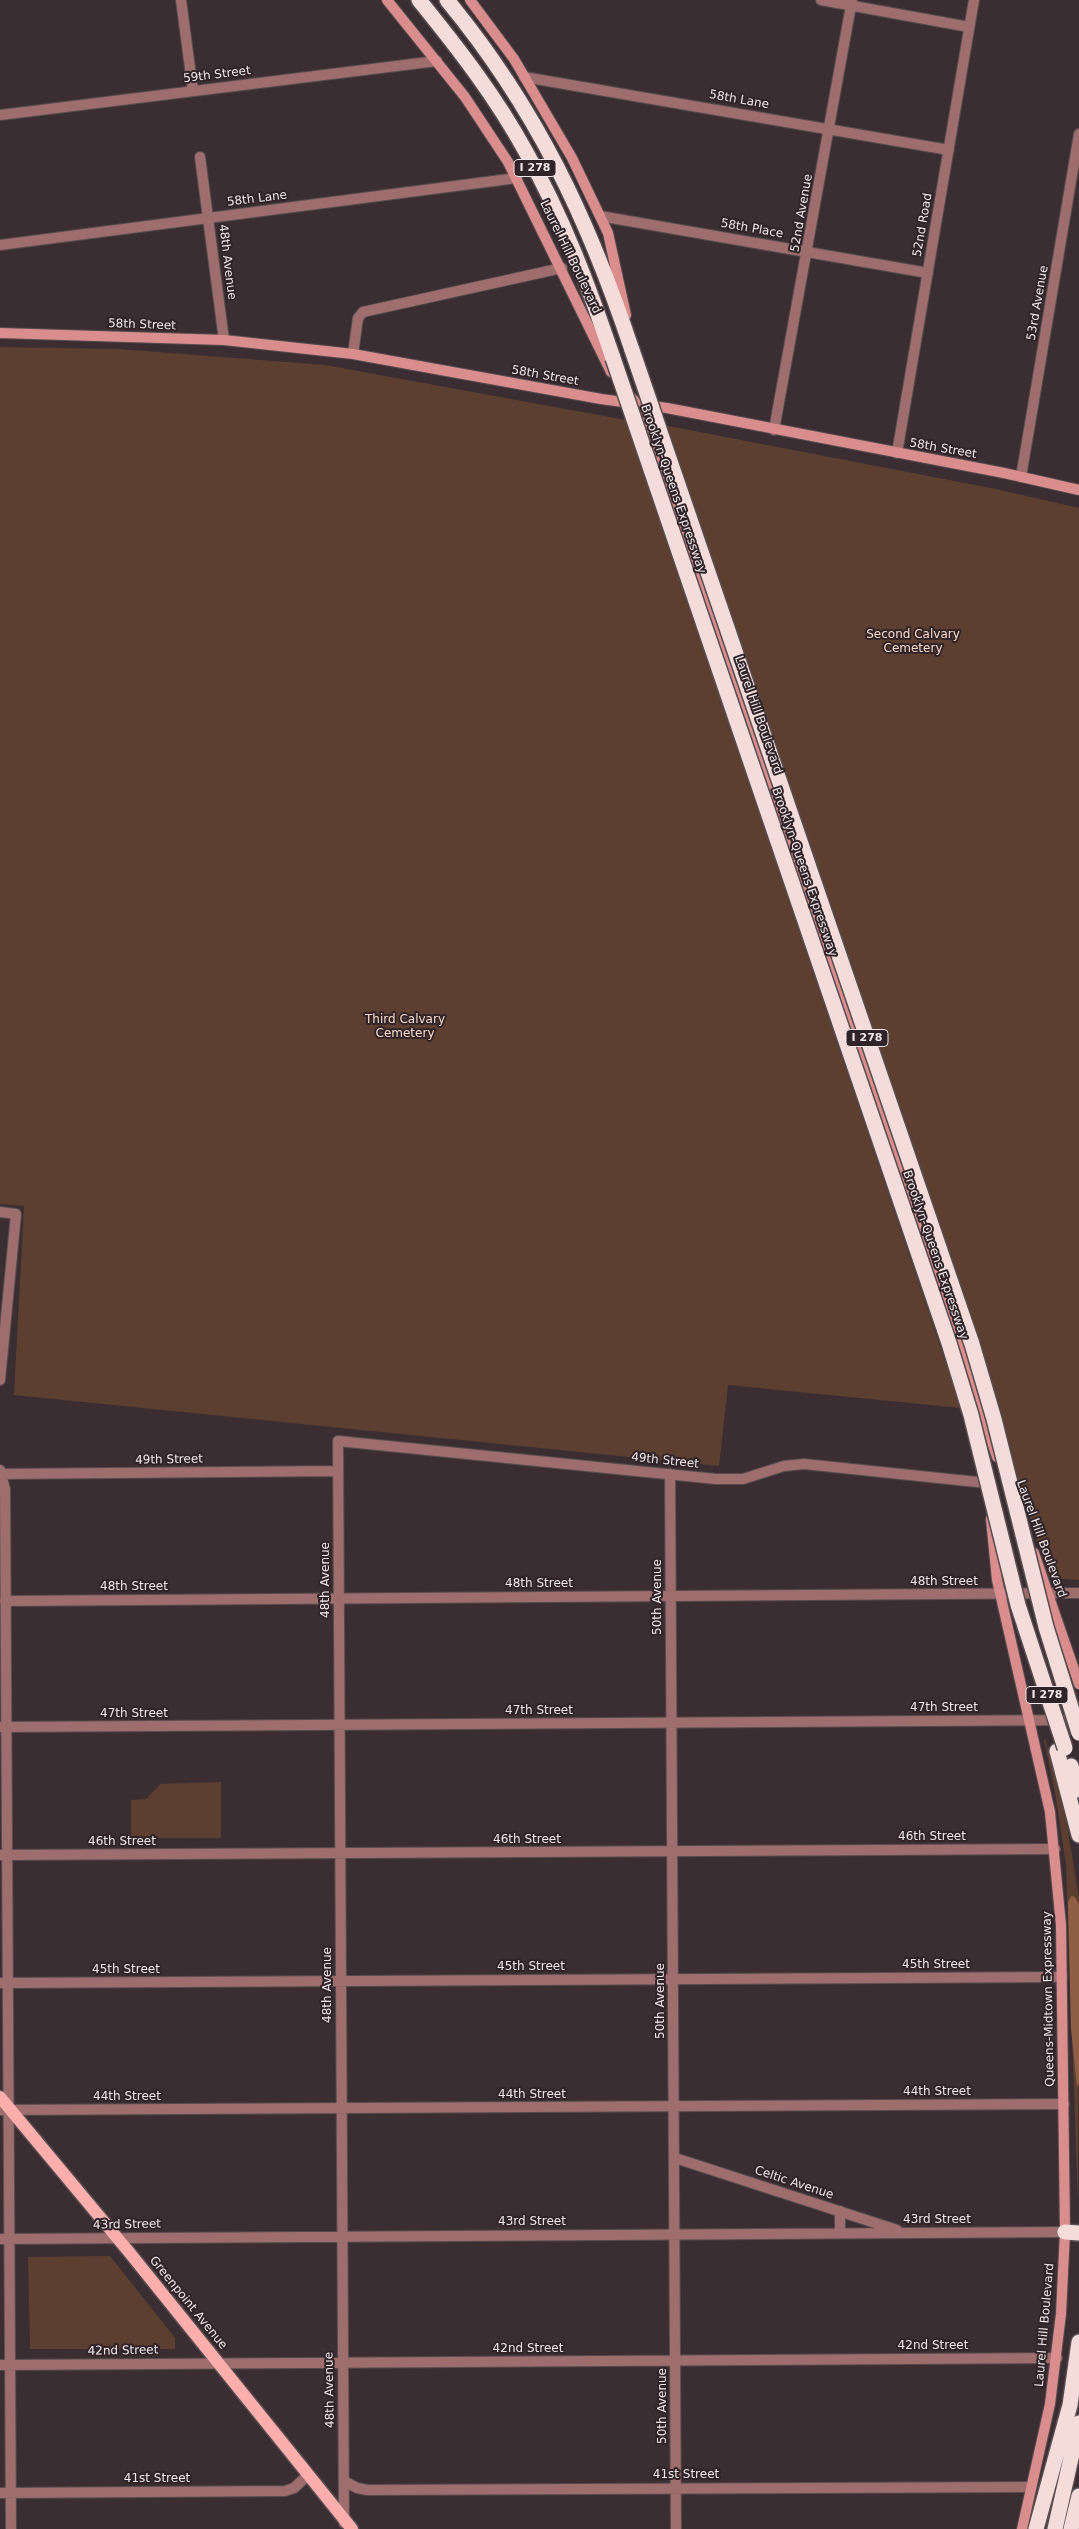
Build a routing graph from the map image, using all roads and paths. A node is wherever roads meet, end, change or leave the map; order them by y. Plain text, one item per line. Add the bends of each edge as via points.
1 (181, 0) edge
2 (388, 0) edge
3 (419, 0) edge
4 (447, 0) edge
5 (470, 0) edge
6 (821, 0) edge
7 (974, 0) edge
8 (852, 3) edge
9 (969, 27) junction
10 (437, 61) junction
11 (524, 76) junction
12 (193, 91) junction
13 (0, 115) edge
14 (830, 128) junction
15 (1079, 134) edge
16 (949, 150) junction
17 (200, 156) dead end
18 (517, 178) junction
19 (600, 216) junction
20 (209, 218) junction
21 (0, 245) edge
22 (807, 251) junction
23 (562, 268) junction
24 (928, 273) junction
25 (0, 333) edge
26 (224, 340) junction
27 (353, 354) junction
28 (638, 405) junction
29 (774, 430) junction
30 (897, 453) junction
31 (1021, 477) junction
32 (1079, 490) edge
33 (0, 1212) edge
34 (2, 1346) edge
35 (0, 1380) edge
36 (978, 1404) junction
37 (338, 1441) joint
38 (338, 1471) junction
39 (0, 1473) edge
40 (670, 1474) junction
41 (987, 1483) junction
42 (1048, 1593) junction
43 (1079, 1593) edge
44 (1000, 1594) junction
45 (671, 1596) junction
46 (338, 1598) junction
47 (2, 1602) edge
48 (1079, 1684) edge
49 (1031, 1720) junction
50 (1079, 1720) edge
51 (672, 1723) junction
52 (340, 1725) junction
53 (3, 1727) edge
54 (1079, 1733) edge
55 (1061, 1749) junction
56 (1079, 1790) edge
57 (1079, 1835) edge
58 (1055, 1849) junction
59 (673, 1852) junction
60 (340, 1853) junction
61 (4, 1855) edge
62 (1062, 1977) junction
63 (673, 1979) junction
64 (340, 1981) junction
65 (4, 1983) edge
66 (0, 2097) edge
67 (1064, 2104) junction
68 (674, 2106) junction
69 (341, 2108) junction
70 (4, 2109) edge
71 (1064, 2150) joint
72 (675, 2158) junction
73 (840, 2211) junction
74 (906, 2232) junction
75 (675, 2233) junction
76 (840, 2233) junction
77 (1072, 2233) edge
78 (342, 2235) junction
79 (117, 2237) junction
80 (4, 2239) edge
81 (1079, 2342) edge
82 (1057, 2358) junction
83 (676, 2360) junction
84 (219, 2363) junction
85 (343, 2363) junction
86 (5, 2365) edge
87 (1079, 2397) edge
88 (1079, 2423) edge
89 (308, 2475) junction
90 (344, 2481) junction
91 (1031, 2487) junction
92 (676, 2488) junction
93 (5, 2492) edge
94 (1079, 2496) edge
95 (347, 2526) edge
96 (11, 2529) edge
97 (676, 2529) edge
98 (1022, 2529) edge
99 (1036, 2529) edge
100 (1044, 2529) edge
101 (1055, 2529) edge
102 (1071, 2529) edge

1 - 12 street
2 - 10 main road, Laurel Hill Boulevard
3 - 55 highway, Brooklyn-Queens Expressway / I 278, bridge via 485,86 535,169 577,258 949,1343
4 - 54 highway, Brooklyn-Queens Expressway / I 278, bridge via 502,73 557,164 592,239 972,1344 1041,1609
5 - 11 main road, Laurel Hill Boulevard
6 - 8 street
7 - 9 street, 52nd Road
8 - 9 street
8 - 14 street, 52nd Avenue
9 - 16 street, 52nd Road
10 - 12 street, 59th Street
10 - 18 main road, Laurel Hill Boulevard via 481,120
11 - 14 street, 58th Lane
11 - 19 main road, Laurel Hill Boulevard via 572,158
12 - 13 street, 59th Street
14 - 16 street, 58th Lane
14 - 22 street, 52nd Avenue
15 - 31 street, 53rd Avenue
16 - 24 street, 52nd Road
17 - 20 street, 48th Avenue
18 - 20 street, 58th Lane
18 - 23 main road, Laurel Hill Boulevard
19 - 22 street, 58th Place
19 - 28 main road, Laurel Hill Boulevard via 614,254 641,389
20 - 21 street, 58th Lane
20 - 26 street, 48th Avenue
22 - 24 street, 58th Place
22 - 29 street, 52nd Avenue
23 - 27 street via 363,312 358,318
23 - 28 main road, Laurel Hill Boulevard via 616,382
24 - 30 street, 52nd Road
25 - 26 main road, 58th Street
26 - 27 main road, 58th Street
27 - 28 main road, 58th Street
28 - 29 main road, 58th Street
28 - 36 main road, Laurel Hill Boulevard
29 - 30 main road, 58th Street
30 - 31 main road, 58th Street
31 - 32 main road, 58th Street
33 - 34 street via 16,1214
34 - 35 street
36 - 41 main road, Laurel Hill Boulevard
36 - 42 main road, Laurel Hill Boulevard
37 - 38 street, 48th Avenue
37 - 40 street, 49th Street
38 - 39 street, 49th Street
38 - 46 street, 48th Avenue
39 - 47 street via 5,1489
40 - 41 street, 49th Street via 736,1480 784,1466 804,1464
40 - 45 street, 50th Avenue
41 - 44 main road, Laurel Hill Boulevard
42 - 43 street, 48th Street
42 - 44 street, 48th Street
42 - 48 main road, Laurel Hill Boulevard
44 - 45 street, 48th Street
44 - 49 main road
45 - 46 street, 48th Street
45 - 51 street, 50th Avenue
46 - 47 street, 48th Street
46 - 52 street, 48th Avenue
47 - 53 street
49 - 50 street, 47th Street
49 - 51 street, 47th Street
49 - 58 main road
51 - 52 street, 47th Street
51 - 59 street, 50th Avenue
52 - 53 street, 47th Street
52 - 60 street, 48th Avenue
53 - 61 street
55 - 56 highway
55 - 57 highway
58 - 59 street, 46th Street
58 - 62 main road, Queens-Midtown Expressway
59 - 60 street, 46th Street
59 - 63 street, 50th Avenue
60 - 61 street, 46th Street
60 - 64 street, 48th Avenue
61 - 65 street
62 - 63 street, 45th Street
62 - 67 main road, Queens-Midtown Expressway
63 - 64 street, 45th Street
63 - 68 street, 50th Avenue
64 - 65 street, 45th Street
64 - 69 street, 48th Avenue
65 - 70 street
66 - 70 main road, Greenpoint Avenue
67 - 68 street, 44th Street
67 - 71 main road, Queens-Midtown Expressway
68 - 69 street, 44th Street
68 - 72 street, 50th Avenue
69 - 70 street, 44th Street
69 - 78 street, 48th Avenue
70 - 79 main road, Greenpoint Avenue
70 - 80 street
71 - 77 main road, Laurel Hill Boulevard
72 - 73 street, Celtic Avenue
72 - 75 street, 50th Avenue
73 - 74 street, Celtic Avenue
73 - 76 street
74 - 76 street, 43rd Street
74 - 77 street, 43rd Street
75 - 76 street, 43rd Street
75 - 78 street, 43rd Street
75 - 83 street, 50th Avenue
77 - 82 main road, Laurel Hill Boulevard
78 - 79 street, 43rd Street
78 - 85 street, 48th Avenue
79 - 80 street, 43rd Street
79 - 84 main road, Greenpoint Avenue
80 - 86 street
81 - 99 highway via 1070,2405
82 - 83 street, 42nd Street
82 - 91 main road, Laurel Hill Boulevard
83 - 85 street, 42nd Street
83 - 92 street, 50th Avenue
84 - 85 street, 42nd Street
84 - 86 street, 42nd Street
84 - 89 main road, Greenpoint Avenue
85 - 90 street, 48th Avenue
86 - 93 street
87 - 100 highway
88 - 101 highway
89 - 93 street, 41st Street via 294,2488 286,2490
89 - 95 main road, Greenpoint Avenue
90 - 92 street, 41st Street via 367,2490
90 - 95 street, 48th Avenue
91 - 92 street, 41st Street
91 - 98 main road, Laurel Hill Boulevard
92 - 97 street, 50th Avenue
93 - 96 street
94 - 102 highway

